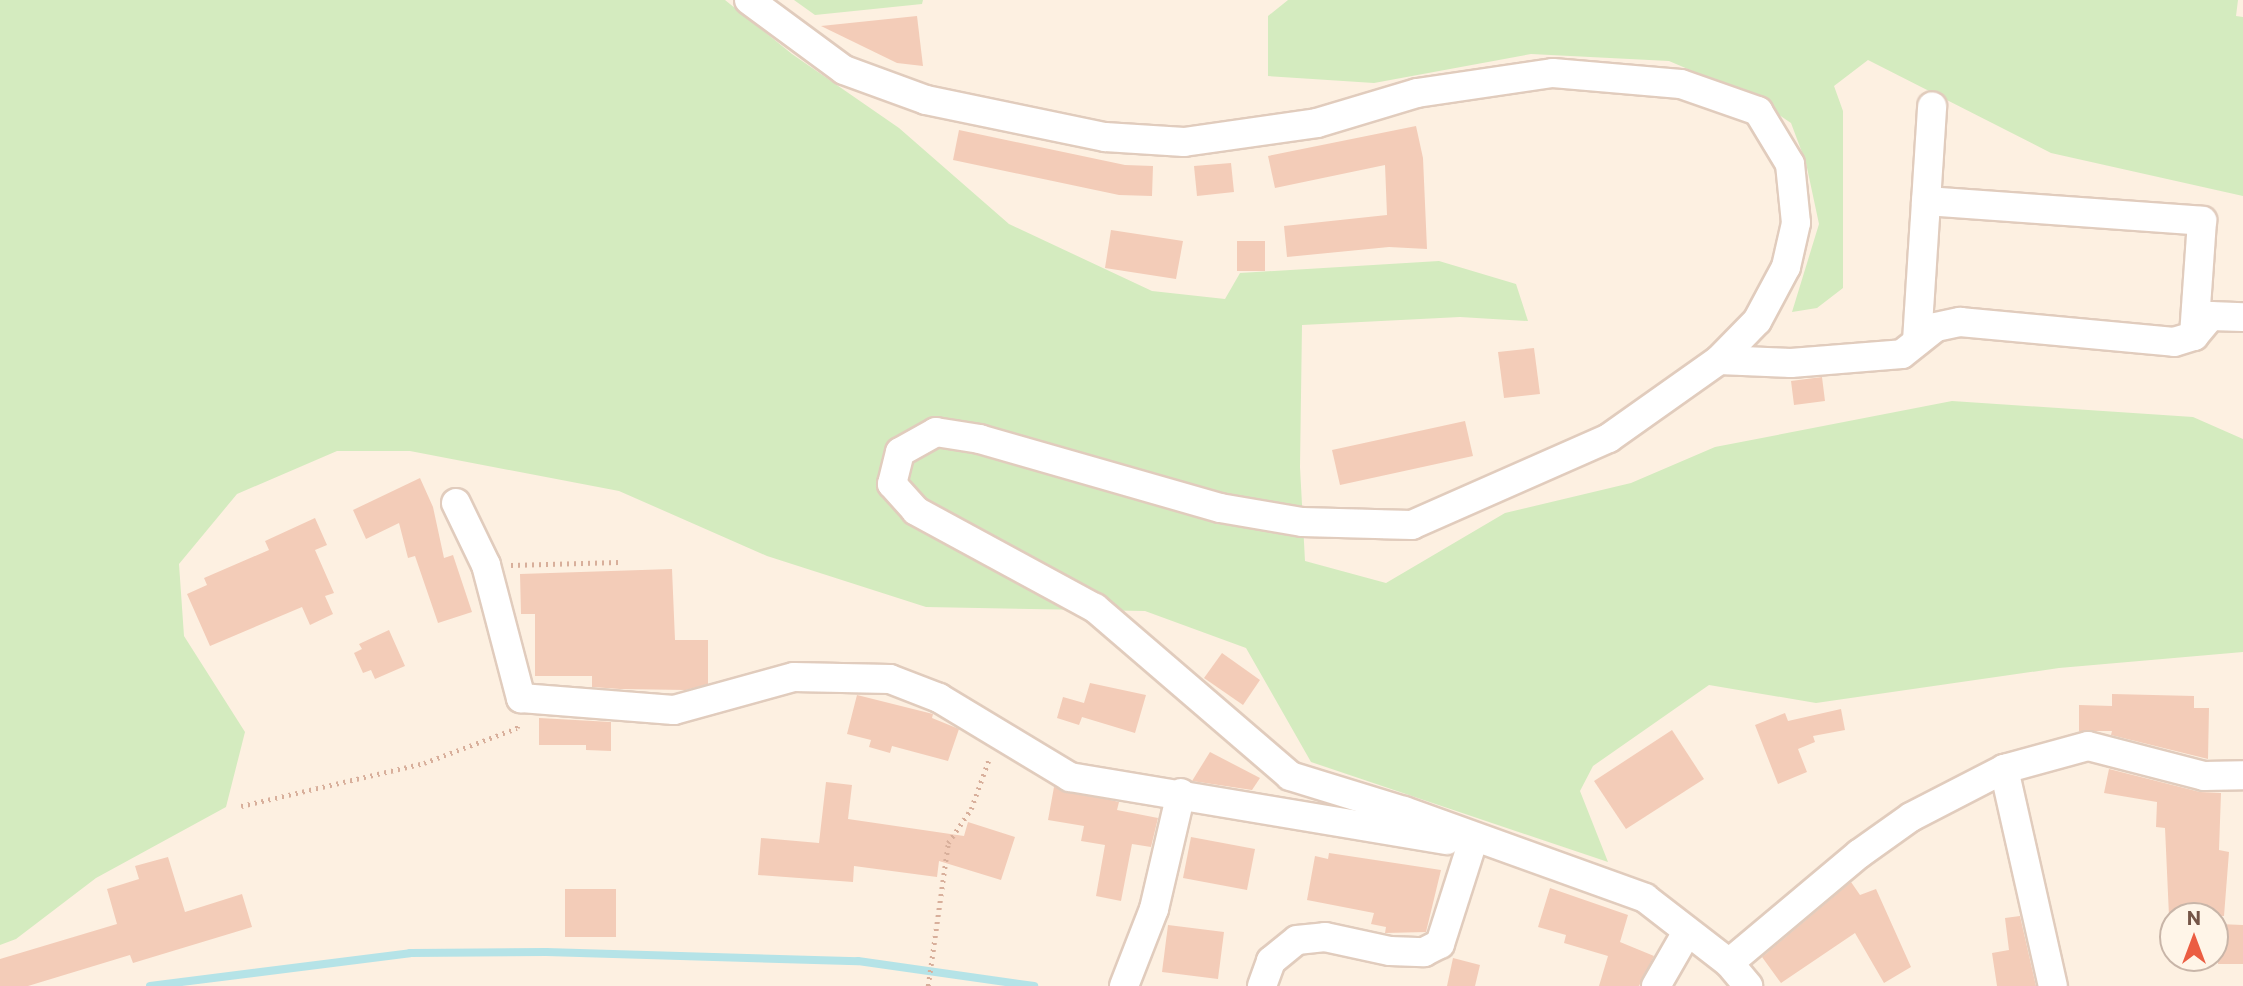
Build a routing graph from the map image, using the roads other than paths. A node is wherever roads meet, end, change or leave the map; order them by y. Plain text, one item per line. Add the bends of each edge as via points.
1 (749, 0) edge
2 (1932, 106) dead end
3 (1926, 201) junction
4 (2243, 317) edge
5 (2194, 336) junction
6 (1917, 341) junction
7 (1719, 360) junction
8 (456, 503) dead end
9 (2004, 769) junction
10 (2243, 775) edge
11 (1181, 793) junction
12 (1482, 843) junction
13 (1687, 932) junction
14 (1729, 963) junction
15 (1124, 986) edge
16 (1262, 986) edge
17 (1656, 986) edge
18 (1748, 986) edge
19 (2053, 986) edge

1 - 7 street via 844,70 926,100 1105,137 1184,142 1290,127 1417,93 1553,73 1681,84 1758,111 1790,164 1797,223 1786,267 1757,321
2 - 3 street
3 - 5 street via 2202,221
3 - 6 street
4 - 5 street via 2211,316
5 - 6 street via 2174,342 1960,322 1936,327
6 - 7 street via 1902,354 1791,363
7 - 12 street via 1609,438 1412,525 1303,522 1220,508 980,439 936,432 900,452 892,484 916,511 1095,608 1290,776
8 - 11 street via 486,565 521,698 674,710 794,677 890,679 939,698 1070,777
9 - 10 street via 2088,747 2204,776
9 - 14 street via 1911,817 1869,846
9 - 19 street
11 - 12 street
11 - 15 street via 1154,909
12 - 13 street via 1645,898
12 - 16 street via 1440,944 1424,952 1390,951 1325,937 1297,940 1271,961
13 - 14 street
13 - 17 street
14 - 18 street

